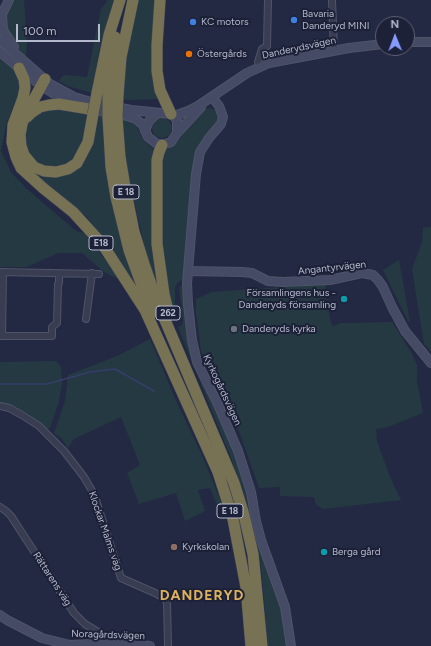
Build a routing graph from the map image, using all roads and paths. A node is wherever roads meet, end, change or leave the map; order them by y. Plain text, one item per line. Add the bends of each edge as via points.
1 (9, 0) edge
2 (120, 0) edge
3 (133, 0) edge
4 (160, 0) edge
5 (268, 0) edge
6 (332, 0) edge
7 (1, 17) edge
8 (0, 40) edge
9 (415, 42) edge
10 (431, 42) edge
11 (375, 45) edge
12 (334, 50) junction
13 (1, 54) edge
14 (23, 66) junction
15 (260, 67) junction
16 (41, 81) junction
17 (108, 94) junction
18 (209, 99) junction
19 (19, 109) junction
20 (91, 111) junction
21 (159, 113) junction
22 (172, 115) junction
23 (112, 118) junction
24 (22, 124) junction
25 (146, 131) junction
26 (177, 133) junction
27 (162, 145) junction
28 (189, 271) junction
29 (1, 272) edge
30 (58, 272) junction
31 (92, 273) junction
32 (98, 274) dead end
33 (86, 319) dead end
34 (431, 363) edge
35 (179, 385) junction
36 (0, 406) edge
37 (216, 439) junction
38 (0, 507) edge
39 (174, 599) dead end
40 (167, 602) junction
41 (0, 615) edge
42 (112, 643) junction
43 (70, 646) edge
44 (150, 646) edge
45 (168, 646) edge
46 (251, 646) edge
47 (262, 646) edge
48 (291, 646) edge

1 - 7 street
2 - 17 highway, E 18
3 - 17 highway, E 18 via 121,56
4 - 22 highway via 157,71 160,90
5 - 15 street via 267,46 262,49 258,62
6 - 12 street
7 - 14 street via 4,32
8 - 14 street
9 - 10 street
11 - 12 street, Danderydsvägen
12 - 15 street, Danderydsvägen
13 - 14 street
14 - 16 street
14 - 19 highway, E18 via 25,88
15 - 18 street, Danderydsvägen
16 - 19 highway, E18
16 - 20 street via 56,95
16 - 21 street via 91,102
16 - 24 highway
17 - 20 highway, bridge
17 - 23 highway, E 18, bridge
18 - 22 street, Danderydsvägen via 188,111
18 - 26 street, Danderydsvägen
18 - 28 street, Kyrkogårdsvägen via 219,106 223,118 200,152
19 - 35 highway, E18 via 13,125 12,142 21,168 73,212 103,245 145,310
20 - 24 highway via 49,104 31,113
20 - 24 highway via 88,142 77,163 56,172 34,167 24,155 20,135
20 - 25 street via 133,118 141,123
21 - 22 street
21 - 25 street via 149,121
22 - 26 street via 178,127
23 - 35 highway, E 18 via 111,167 129,250
23 - 37 highway, E 18 via 134,232 157,301
25 - 27 street via 152,142
26 - 27 street via 171,142
27 - 37 highway, 262 via 157,160 156,207 157,244 164,294 179,346
28 - 34 street, Angantyrvägen via 252,273 268,281 283,282 330,280 362,273 373,275 405,331
28 - 48 street, Kyrkogårdsvägen via 188,304 197,362 218,402 240,456 251,492 259,535 285,608
29 - 30 street
29 - 30 street via 2,336 52,336 52,327 57,323
30 - 31 street
31 - 32 street
31 - 33 street
35 - 46 highway, E 18 via 218,472 233,520 246,587
36 - 40 street, Klockar Malms väg via 9,408 39,426 64,451 94,494 122,578 155,593
37 - 47 highway, E 18 via 234,483 253,554
38 - 42 street, Rättarens väg via 11,516 74,613
39 - 40 street
40 - 45 street
41 - 43 street, Noragårdsvägen via 42,638
42 - 43 street, Noragårdsvägen
42 - 44 street, Noragårdsvägen

